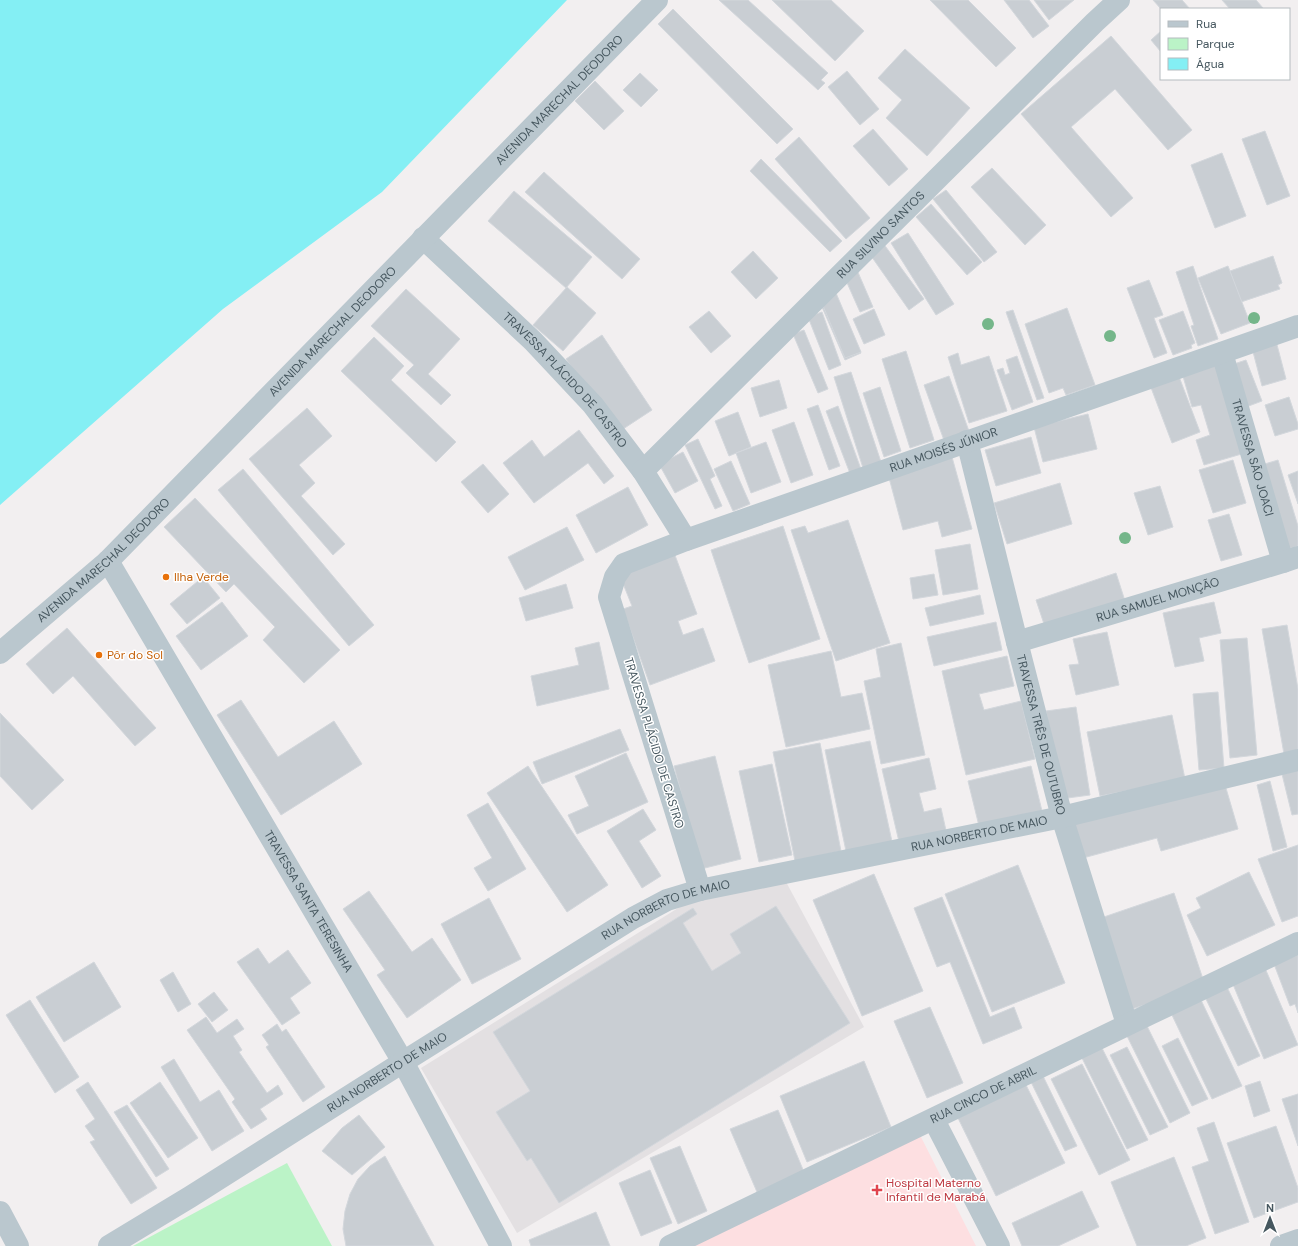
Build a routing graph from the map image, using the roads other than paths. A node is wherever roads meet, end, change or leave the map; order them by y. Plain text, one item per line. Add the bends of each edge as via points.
1 (657, 0) edge
2 (1119, 0) edge
3 (423, 238) junction
4 (1298, 326) edge
5 (1222, 353) junction
6 (967, 441) junction
7 (643, 471) junction
8 (686, 540) junction
9 (1291, 560) edge
10 (108, 561) junction
11 (609, 597) joint
12 (1017, 642) junction
13 (0, 653) edge
14 (1298, 760) edge
15 (1062, 817) junction
16 (700, 890) junction
17 (1298, 944) edge
18 (1127, 1024) junction
19 (403, 1062) junction
20 (934, 1120) junction
21 (0, 1212) edge
22 (1298, 1240) edge
23 (18, 1246) edge
24 (109, 1246) edge
25 (501, 1246) edge
26 (670, 1246) edge
27 (999, 1246) edge
28 (1281, 1246) edge

1 - 3 street, AVENIDA MARECHAL DEODORO
2 - 7 street, RUA SILVINO SANTOS
3 - 7 street, TRAVESSA PLÁCIDO DE CASTRO via 533,341 593,406
3 - 10 street, AVENIDA MARECHAL DEODORO
4 - 5 street, RUA MOISÉS JÚNIOR
5 - 6 street, RUA MOISÉS JÚNIOR
5 - 9 street, TRAVESSA SÃO JOACI
6 - 8 street, RUA MOISÉS JÚNIOR
6 - 12 street, TRAVESSA TRÊS DE OUTUBRO
7 - 8 street, TRAVESSA PLÁCIDO DE CASTRO
8 - 11 street, RUA MOISÉS JÚNIOR via 624,564 615,577
9 - 12 street, RUA SAMUEL MONÇÃO
10 - 13 street, AVENIDA MARECHAL DEODORO
10 - 19 street, TRAVESSA SANTA TERESINHA
11 - 16 street, TRAVESSA PLÁCIDO DE CASTRO
12 - 15 street, TRAVESSA TRÊS DE OUTUBRO
14 - 15 street, RUA NORBERTO DE MAIO
15 - 16 street, RUA NORBERTO DE MAIO
15 - 18 street, TRAVESSA TRÊS DE OUTUBRO
16 - 19 street, RUA NORBERTO DE MAIO via 667,900 633,918
17 - 18 street, RUA CINCO DE ABRIL
18 - 20 street, RUA CINCO DE ABRIL
19 - 24 street, RUA NORBERTO DE MAIO
19 - 25 street, TRAVESSA SANTA TERESINHA
20 - 26 street, RUA CINCO DE ABRIL
20 - 27 street
21 - 23 street
22 - 28 street

